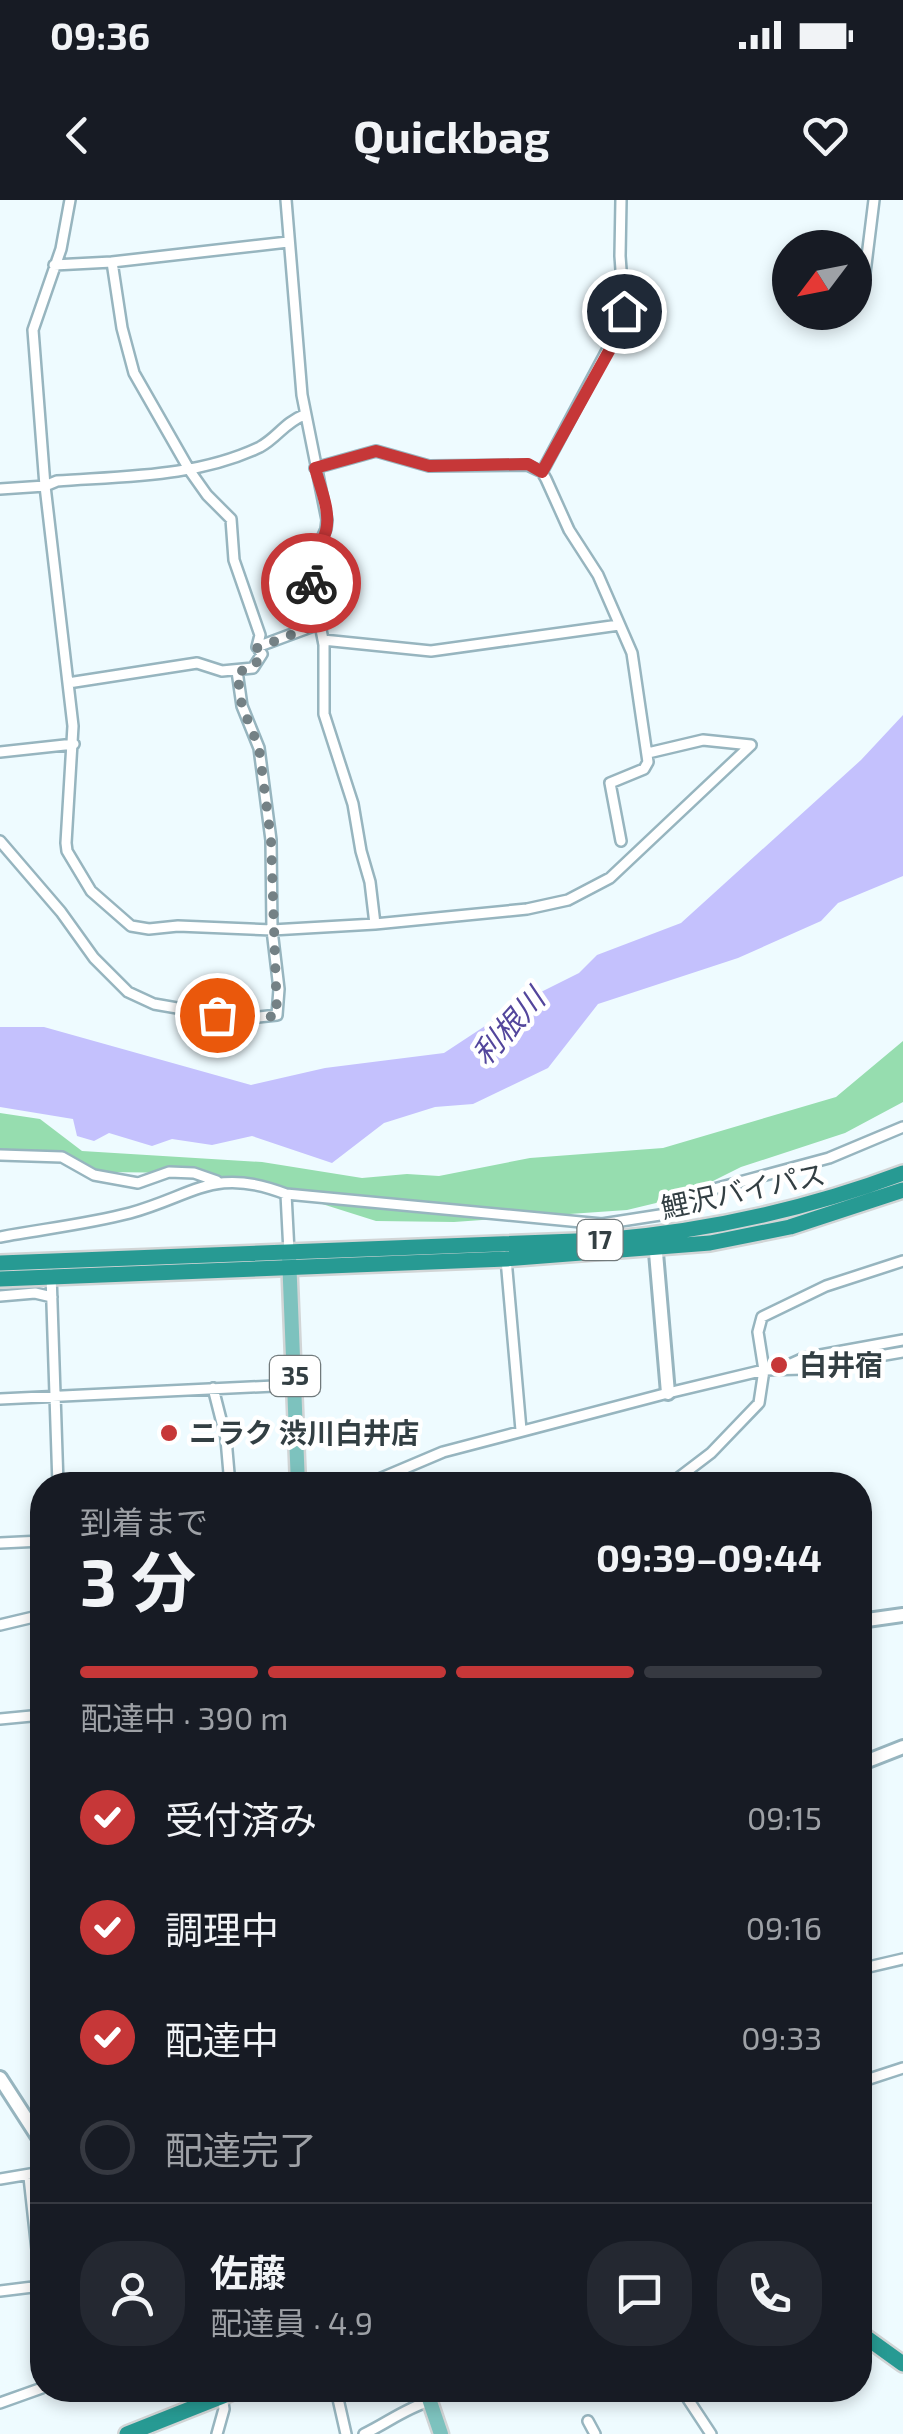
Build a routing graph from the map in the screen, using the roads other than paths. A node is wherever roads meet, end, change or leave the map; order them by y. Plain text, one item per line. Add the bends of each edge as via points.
1 (70, 200) edge
2 (286, 200) edge
3 (621, 200) edge
4 (874, 200) edge
5 (870, 230) edge
6 (288, 242) junction
7 (112, 262) junction
8 (54, 265) junction
9 (304, 415) junction
10 (315, 468) junction
11 (190, 471) junction
12 (542, 472) junction
13 (46, 486) junction
14 (0, 490) edge
15 (319, 624) junction
16 (619, 625) junction
17 (323, 640) junction
18 (257, 648) junction
19 (237, 672) junction
20 (68, 683) junction
21 (74, 744) junction
22 (0, 752) edge
23 (648, 753) junction
24 (0, 840) edge
25 (620, 841) dead end
26 (376, 924) junction
27 (272, 930) junction
28 (903, 1127) edge
29 (0, 1156) edge
30 (903, 1173) edge
31 (220, 1182) junction
32 (903, 1190) edge
33 (286, 1194) junction
34 (0, 1237) edge
35 (655, 1242) junction
36 (290, 1259) junction
37 (506, 1259) junction
38 (903, 1261) edge
39 (0, 1262) edge
40 (51, 1269) junction
41 (0, 1279) edge
42 (0, 1296) edge
43 (52, 1297) junction
44 (903, 1340) edge
45 (903, 1352) edge
46 (764, 1370) junction
47 (777, 1370) junction
48 (295, 1385) junction
49 (213, 1388) junction
50 (668, 1393) junction
51 (56, 1396) junction
52 (0, 1398) edge
53 (520, 1430) junction
54 (58, 1472) edge
55 (229, 1472) edge
56 (298, 1472) edge
57 (396, 1472) edge
58 (686, 1472) edge
59 (30, 1542) edge
60 (0, 1543) edge
61 (903, 1615) edge
62 (30, 1617) edge
63 (872, 1620) edge
64 (0, 1625) edge
65 (30, 1716) edge
66 (0, 1719) edge
67 (903, 1747) edge
68 (872, 1759) edge
69 (903, 1959) edge
70 (872, 1966) edge
71 (903, 2068) edge
72 (0, 2078) edge
73 (872, 2078) edge
74 (30, 2124) edge
75 (29, 2176) joint
76 (0, 2179) edge
77 (30, 2185) edge
78 (30, 2287) edge
79 (0, 2290) edge
80 (872, 2342) edge
81 (903, 2364) edge
82 (30, 2392) edge
83 (202, 2402) edge
84 (225, 2402) edge
85 (339, 2402) edge
86 (416, 2402) edge
87 (430, 2402) edge
88 (690, 2402) edge
89 (0, 2403) edge
90 (588, 2421) dead end
91 (127, 2434) edge
92 (217, 2434) edge
93 (346, 2434) edge
94 (364, 2434) edge
95 (441, 2434) edge
96 (595, 2434) edge
97 (711, 2434) edge

1 - 8 street
2 - 6 street
3 - 12 street via 620,326
4 - 5 street
6 - 7 street
6 - 9 street
7 - 8 street
7 - 11 street via 128,356
8 - 13 street via 32,330
9 - 10 street
9 - 11 street via 262,446
10 - 12 street via 376,451 429,466 528,464
10 - 15 street via 327,520 309,567
11 - 13 street
11 - 18 street via 232,520 234,560 260,635
12 - 16 street
13 - 14 street
13 - 20 street
15 - 17 street
15 - 18 street
16 - 17 street via 431,651
16 - 23 street via 636,670
17 - 26 street via 324,714 353,804
18 - 19 street via 262,654 253,668
19 - 20 street via 197,663
19 - 27 street via 259,748 271,840
20 - 21 street
21 - 22 street
21 - 27 street via 67,852 108,908 131,926 149,929
23 - 25 street via 648,766 610,783
23 - 26 street via 703,740 751,746 596,888 526,909
24 - 27 street via 94,958 141,1000 217,1015 277,1016
26 - 27 street
28 - 33 street via 829,1158 714,1190 692,1210 602,1224
29 - 31 street via 62,1158 94,1175 138,1184 169,1172
30 - 35 highway, 鯉沢バイパス / 17 via 790,1211
31 - 33 street via 262,1184
31 - 34 street via 132,1212
32 - 35 highway, 鯉沢バイパス / 17 via 790,1228 710,1243
33 - 36 street
35 - 36 highway, 鯉沢バイパス / 17
35 - 37 highway, 鯉沢バイパス / 17
35 - 50 street
36 - 37 highway, 鯉沢バイパス / 17
36 - 40 highway, 鯉沢バイパス / 17
36 - 48 main road, 35
37 - 53 street
38 - 46 street via 826,1286 762,1318
39 - 40 highway, 鯉沢バイパス / 17
40 - 41 highway, 鯉沢バイパス / 17
40 - 43 street
42 - 43 street
43 - 51 street
44 - 47 street via 804,1358
45 - 47 street
46 - 47 street
46 - 50 street
46 - 58 street via 759,1404
48 - 49 street
48 - 56 main road, 35
49 - 51 street
49 - 55 street
50 - 53 street
51 - 52 street
51 - 54 street
53 - 57 street
59 - 60 street
61 - 63 street
62 - 64 street
65 - 66 street
67 - 68 street
69 - 70 street
71 - 73 street
72 - 74 street
75 - 76 street
75 - 77 street
78 - 79 street
80 - 81 highway
82 - 89 street
83 - 91 highway
84 - 92 street
85 - 93 street
86 - 94 street
87 - 95 main road
88 - 97 street
90 - 96 street

